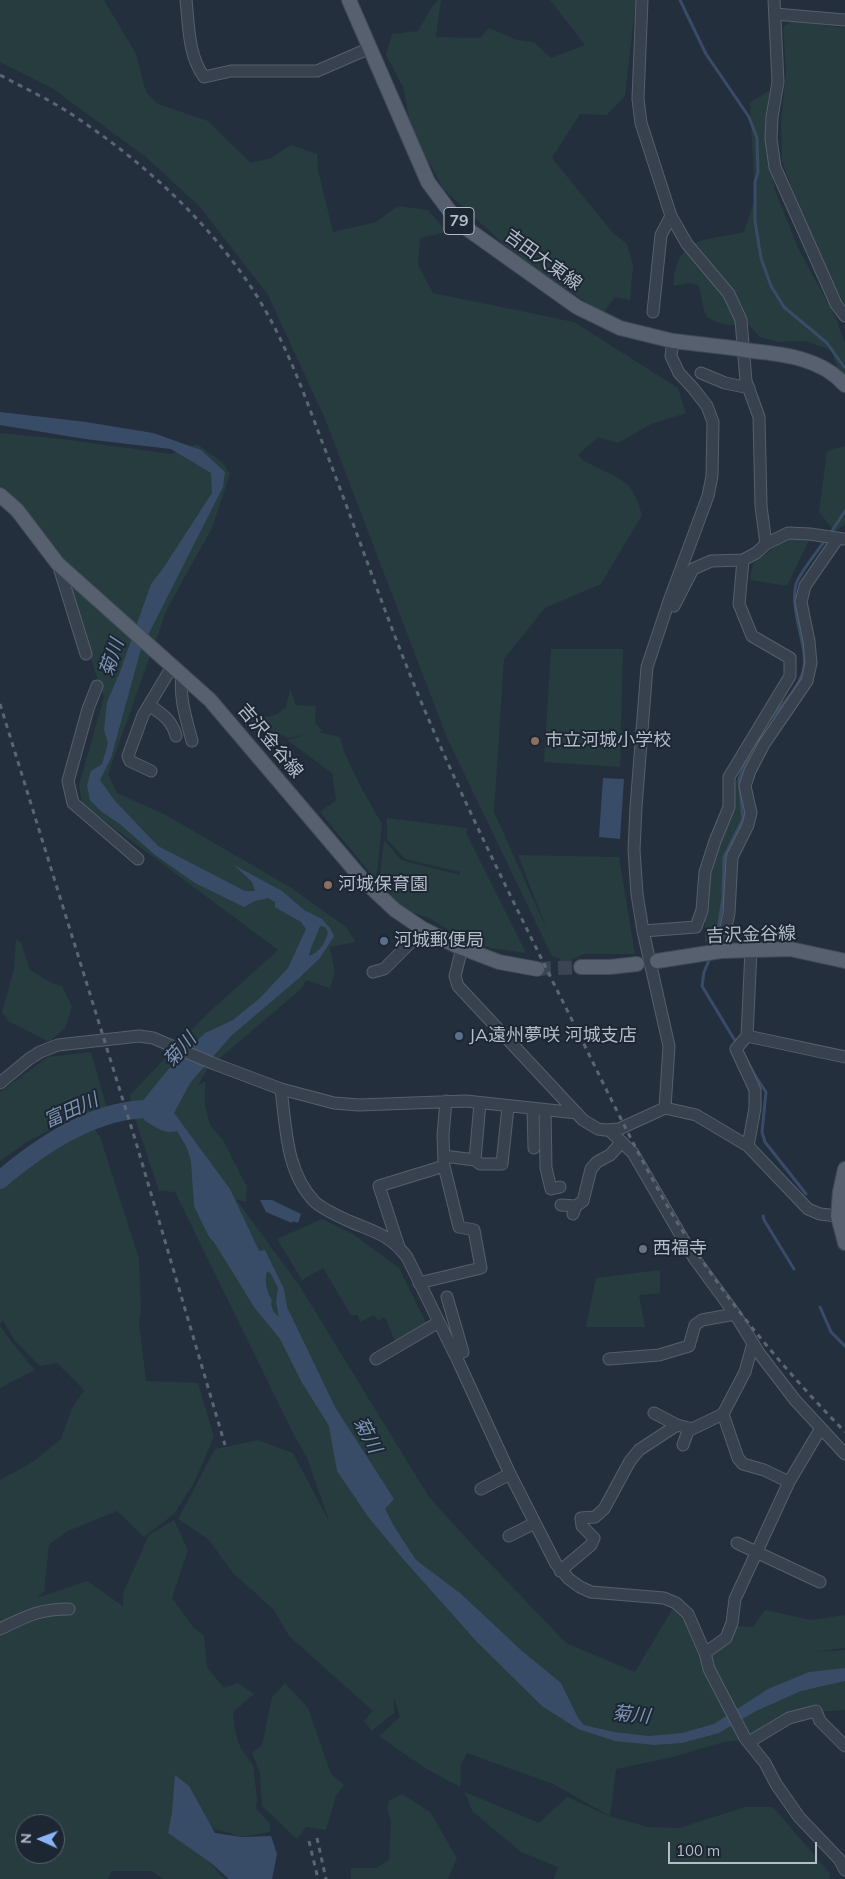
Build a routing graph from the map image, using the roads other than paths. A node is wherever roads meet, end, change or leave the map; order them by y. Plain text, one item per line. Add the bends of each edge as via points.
1 (186, 0) edge
2 (348, 0) edge
3 (642, 0) edge
4 (774, 0) edge
5 (775, 14) junction
6 (845, 20) edge
7 (370, 48) junction
8 (670, 216) junction
9 (653, 312) dead end
10 (845, 316) edge
11 (673, 341) junction
12 (701, 373) dead end
13 (845, 383) edge
14 (749, 388) junction
15 (0, 495) edge
16 (839, 538) edge
17 (766, 544) junction
18 (743, 560) junction
19 (58, 564) junction
20 (661, 624) junction
21 (86, 654) dead end
22 (174, 666) junction
23 (97, 686) dead end
24 (149, 705) junction
25 (176, 736) dead end
26 (192, 741) dead end
27 (151, 771) dead end
28 (138, 859) dead end
29 (643, 931) junction
30 (412, 941) dead end
31 (462, 948) junction
32 (751, 950) junction
33 (721, 951) junction
34 (845, 961) edge
35 (657, 962) dead end
36 (636, 964) dead end
37 (581, 967) tunnel mouth
38 (537, 969) tunnel mouth
39 (373, 972) dead end
40 (742, 1042) junction
41 (845, 1057) edge
42 (0, 1082) edge
43 (282, 1089) junction
44 (446, 1101) junction
45 (480, 1103) junction
46 (508, 1107) junction
47 (665, 1108) junction
48 (533, 1109) junction
49 (545, 1110) junction
50 (576, 1113) junction
51 (609, 1130) junction
52 (622, 1142) junction
53 (748, 1146) junction
54 (534, 1148) dead end
55 (475, 1160) junction
56 (444, 1161) junction
57 (845, 1169) edge
58 (560, 1187) dead end
59 (561, 1205) dead end
60 (838, 1216) junction
61 (845, 1243) edge
62 (399, 1248) junction
63 (419, 1283) junction
64 (447, 1297) dead end
65 (734, 1314) junction
66 (439, 1322) junction
67 (753, 1343) junction
68 (455, 1355) junction
69 (376, 1358) dead end
70 (609, 1359) dead end
71 (654, 1413) dead end
72 (723, 1414) junction
73 (677, 1425) junction
74 (689, 1428) junction
75 (821, 1428) junction
76 (683, 1445) dead end
77 (845, 1454) edge
78 (510, 1474) junction
79 (789, 1482) junction
80 (480, 1489) dead end
81 (535, 1523) junction
82 (510, 1536) dead end
83 (737, 1543) dead end
84 (757, 1553) junction
85 (560, 1571) junction
86 (820, 1582) dead end
87 (69, 1609) dead end
88 (0, 1629) edge
89 (705, 1653) junction
90 (747, 1740) junction
91 (845, 1746) edge
92 (845, 1870) edge

1 - 7 street via 193,58 204,77 231,71 318,71
2 - 7 main road, 吉田大東線 / 79
3 - 8 street via 638,99 641,123
4 - 5 street
5 - 6 street
5 - 10 street via 778,82 771,138 775,167 836,304
7 - 11 main road, 吉田大東線 / 79 via 428,182 466,228 577,307 620,328
8 - 9 street via 661,235
8 - 14 street via 687,244 733,302 741,320
11 - 13 main road, 吉田大東線 / 79, bridge via 783,354 824,369
11 - 20 street via 671,356 678,373 707,406 713,422 712,476 703,514
12 - 14 street
14 - 17 street via 759,417 761,506
15 - 19 main road, 吉沢金谷線 via 17,510
16 - 17 street via 788,534
16 - 33 street via 805,586 802,602 810,663 807,681 764,744 745,786 751,813 732,857 729,913
17 - 18 street
18 - 20 street via 711,561 693,569
18 - 29 street via 739,604 752,636 790,658 790,676 729,777 729,807 705,872 702,910 696,927
19 - 21 street
19 - 22 main road, 吉沢金谷線
20 - 29 street via 647,667 636,806 634,850
22 - 24 street
22 - 26 street
22 - 31 main road, 吉沢金谷線 via 210,700 363,880 395,910 423,929
23 - 28 street via 68,781 72,803
24 - 25 street via 166,716 174,726
24 - 27 street via 128,756 130,761
29 - 47 street via 669,1046
30 - 39 street via 384,969
31 - 38 main road, 吉沢金谷線 via 499,962
31 - 50 street via 455,976 458,986
32 - 33 main road, 吉沢金谷線
32 - 34 main road, 吉沢金谷線 via 790,949
32 - 40 street
33 - 35 main road, 吉沢金谷線
36 - 37 main road
40 - 41 street
40 - 53 street via 755,1090
42 - 43 street via 29,1059 58,1045 139,1036 153,1038
43 - 44 street via 334,1103
43 - 62 street via 288,1141 294,1168 303,1186 327,1210 384,1235
44 - 45 street
44 - 56 street
45 - 46 street
45 - 55 street
46 - 48 street
46 - 55 street via 502,1164 480,1164
47 - 51 street via 619,1129
47 - 53 street via 696,1115
48 - 49 street
48 - 54 street
49 - 50 street
49 - 58 street via 546,1168 551,1189
50 - 51 street via 598,1129
51 - 52 street
52 - 59 street via 591,1169 583,1201 574,1210
52 - 65 street via 633,1153 694,1258
53 - 60 street via 808,1209
55 - 56 street
56 - 62 street via 379,1186
56 - 63 street via 459,1227 474,1230 481,1268
57 - 60 main road
60 - 61 main road
62 - 63 street
63 - 66 street
64 - 68 street via 463,1352
65 - 67 street
65 - 70 street via 702,1320 695,1325 689,1346 659,1355
66 - 68 street
66 - 69 street
67 - 72 street via 745,1372
67 - 75 street
68 - 78 street
71 - 73 street
72 - 74 street
72 - 79 street via 743,1464
73 - 74 street
73 - 85 street via 639,1450 630,1460 604,1509 595,1517 581,1518 582,1526 594,1538
74 - 76 street
75 - 77 street
75 - 79 street
78 - 80 street
78 - 81 street
79 - 84 street
81 - 82 street
81 - 85 street
83 - 84 street
84 - 86 street
84 - 89 street via 735,1599 726,1638
85 - 89 street via 580,1588 591,1592 652,1596 676,1603 688,1614
87 - 88 street via 34,1612
89 - 90 street
90 - 91 street via 789,1718 816,1711 820,1721
90 - 92 street via 799,1817 839,1859

